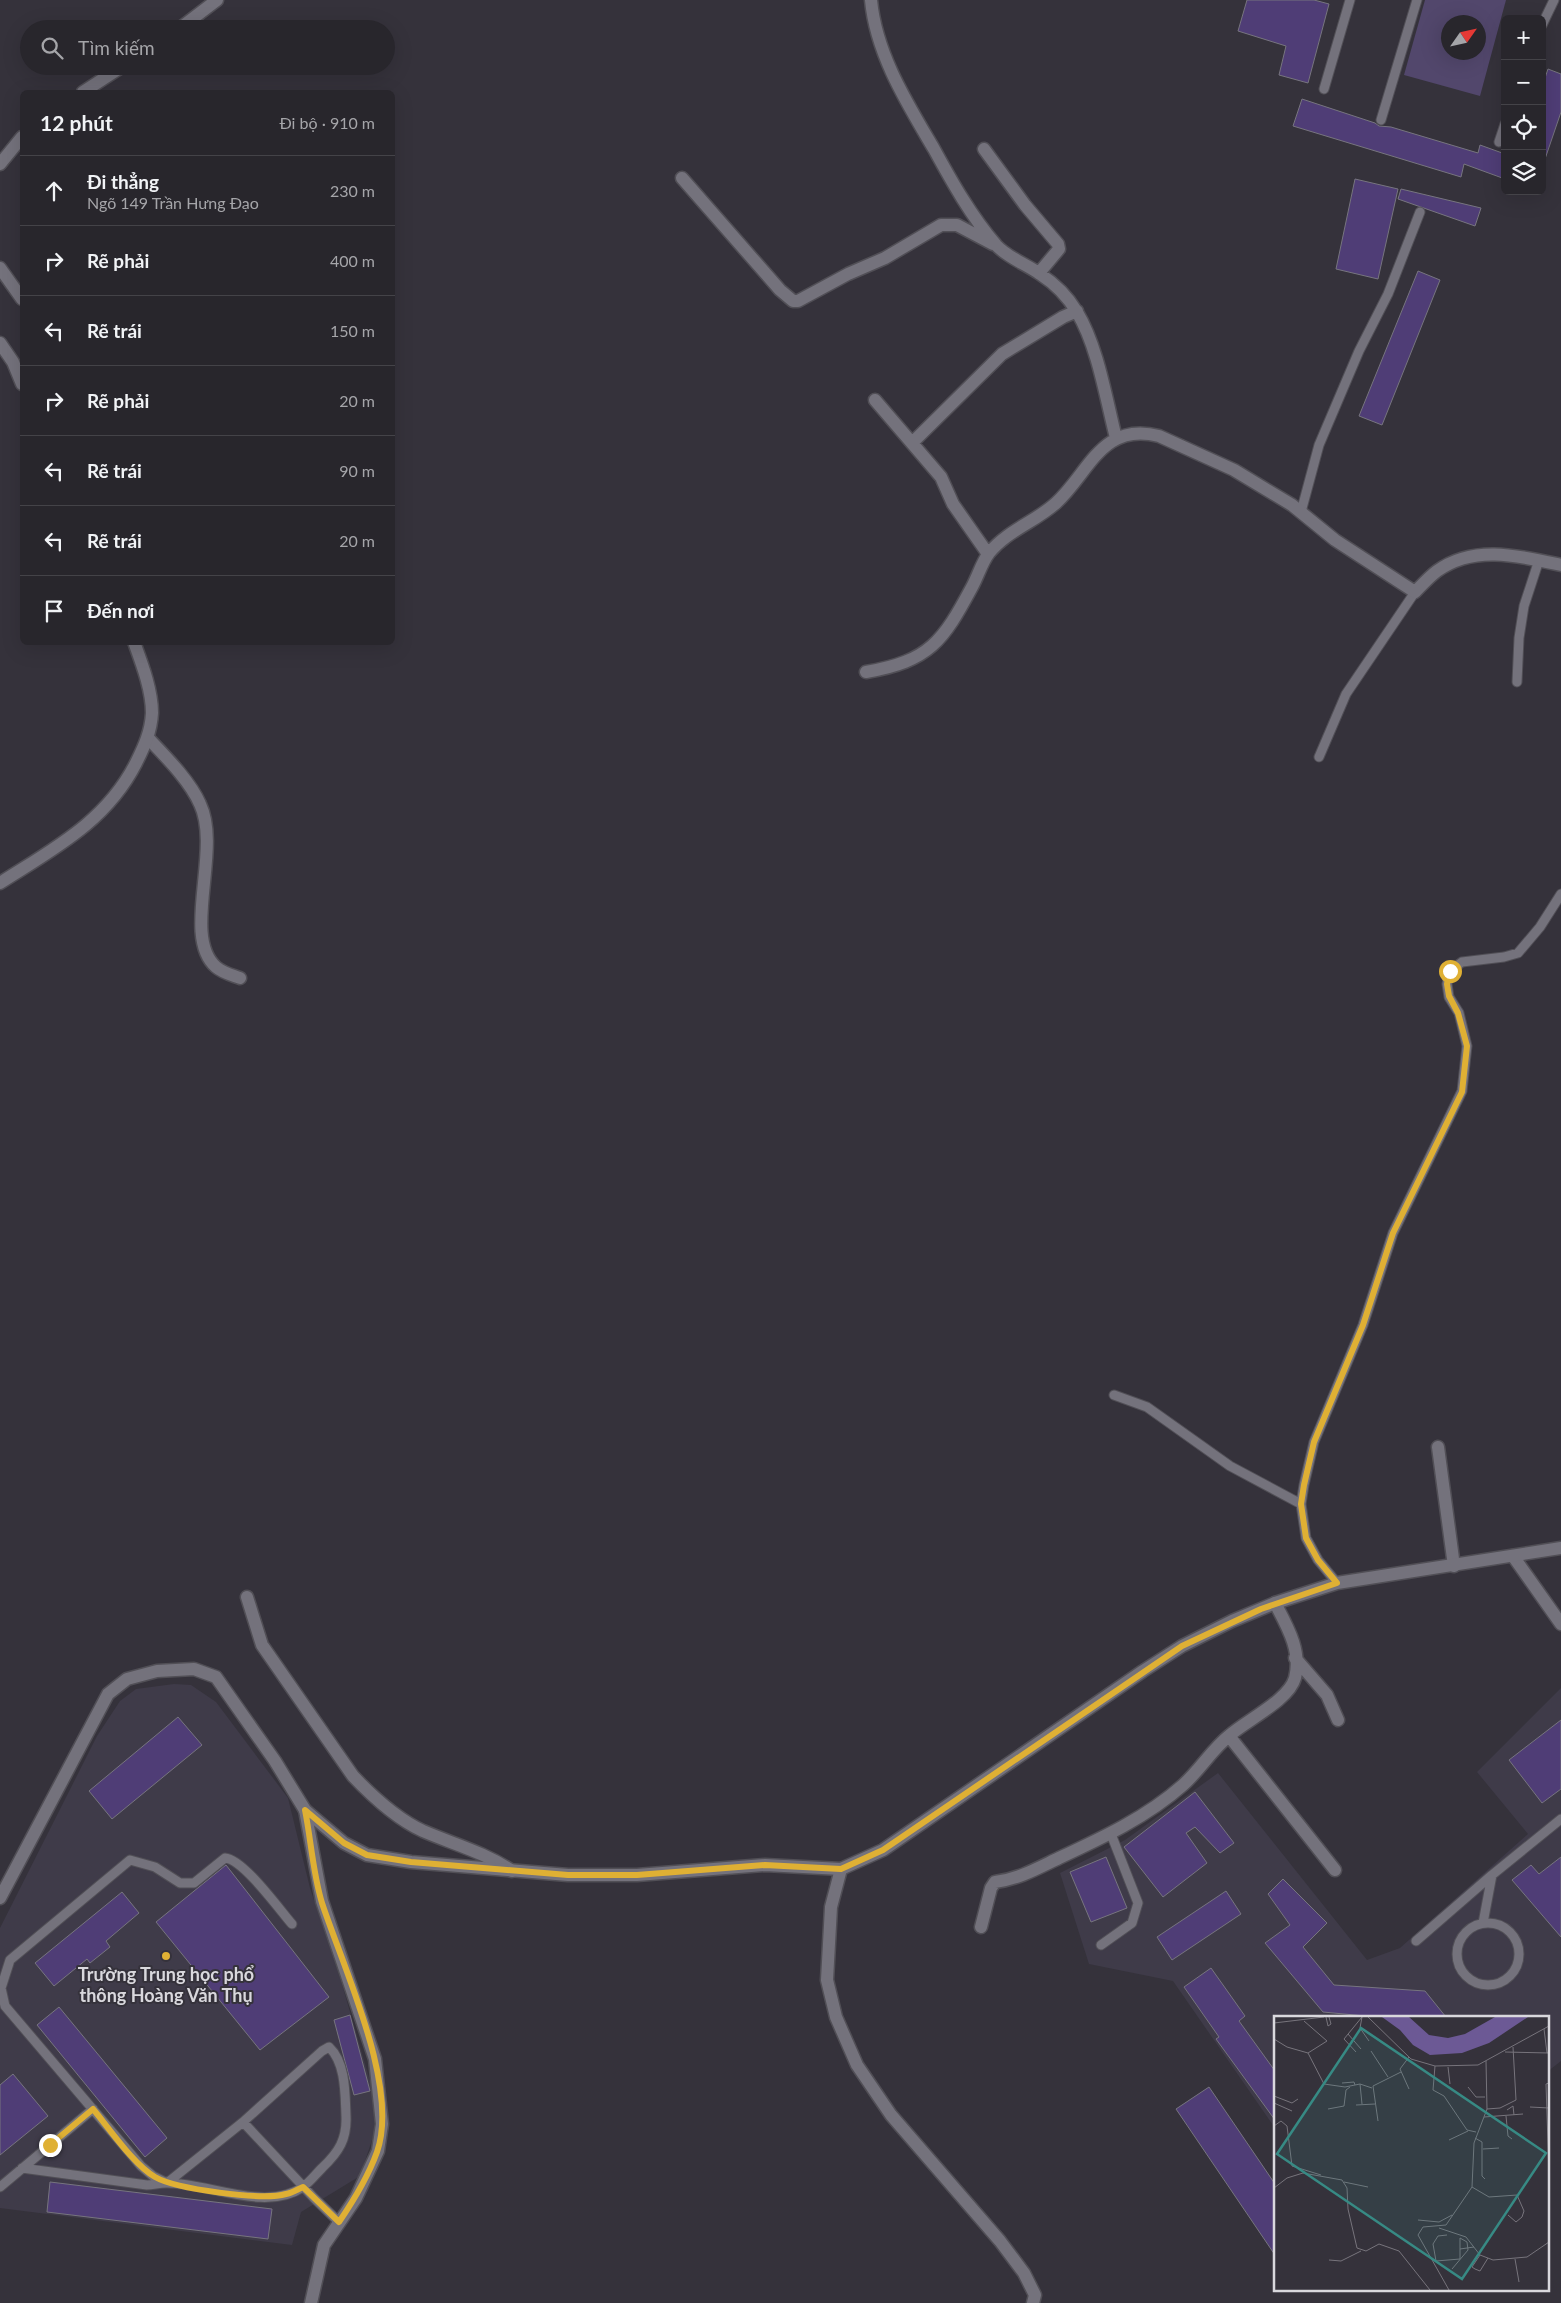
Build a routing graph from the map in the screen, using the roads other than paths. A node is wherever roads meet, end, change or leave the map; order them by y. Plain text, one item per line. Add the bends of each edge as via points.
1 (217, 0) edge
2 (871, 0) edge
3 (1350, 0) edge
4 (1417, 0) edge
5 (1554, 0) edge
6 (1546, 17) edge
7 (191, 20) edge
8 (109, 75) edge
9 (86, 90) edge
10 (1324, 90) dead end
11 (1381, 120) dead end
12 (1501, 134) edge
13 (20, 139) edge
14 (1498, 142) dead end
15 (984, 150) dead end
16 (0, 164) edge
17 (682, 178) dead end
18 (1420, 212) dead end
19 (997, 246) junction
20 (0, 268) edge
21 (1039, 273) junction
22 (20, 296) edge
23 (1077, 311) junction
24 (0, 343) edge
25 (20, 378) edge
26 (875, 400) dead end
27 (1116, 438) junction
28 (913, 442) junction
29 (1301, 512) junction
30 (988, 554) junction
31 (1539, 560) junction
32 (1561, 566) edge
33 (1415, 592) junction
34 (135, 645) edge
35 (866, 672) dead end
36 (1517, 682) dead end
37 (148, 738) junction
38 (1319, 757) dead end
39 (0, 883) edge
40 (1561, 894) edge
41 (240, 978) dead end
42 (1114, 1395) dead end
43 (1438, 1447) dead end
44 (1301, 1504) junction
45 (1561, 1548) edge
46 (1513, 1556) junction
47 (1454, 1566) junction
48 (1337, 1583) junction
49 (247, 1597) dead end
50 (1275, 1603) junction
51 (1561, 1624) edge
52 (1295, 1658) junction
53 (1338, 1720) dead end
54 (1229, 1736) junction
55 (305, 1810) junction
56 (1561, 1819) edge
57 (1111, 1834) junction
58 (841, 1869) junction
59 (1336, 1870) dead end
60 (512, 1871) junction
61 (1492, 1875) junction
62 (0, 1898) edge
63 (1483, 1923) junction
64 (292, 1924) dead end
65 (981, 1927) dead end
66 (1416, 1941) dead end
67 (1101, 1945) dead end
68 (93, 2109) junction
69 (243, 2122) junction
70 (22, 2168) junction
71 (167, 2183) junction
72 (0, 2187) edge
73 (303, 2187) junction
74 (339, 2222) junction
75 (311, 2303) edge
76 (1032, 2303) edge

1 - 7 street
2 - 19 street via 879,42 892,71 962,200
3 - 10 lane
4 - 11 lane
5 - 6 lane
8 - 9 street
12 - 14 lane
13 - 16 street
15 - 21 street via 1058,244 1059,249
17 - 19 street via 793,301 885,258 941,225 957,226
18 - 29 lane via 1388,294 1359,351 1320,445
19 - 21 street
20 - 22 street
21 - 23 street via 1061,291
23 - 27 street via 1089,335
23 - 28 street via 1002,354
24 - 25 street via 14,362
26 - 28 street
27 - 29 street via 1146,433 1159,436 1234,470
27 - 30 street via 1087,463 1054,504 1013,531
28 - 30 street via 942,477 953,504
29 - 33 street via 1335,540
30 - 35 street via 958,614 934,645 896,667
31 - 32 street
31 - 33 street via 1498,554 1466,557 1436,571
31 - 36 lane via 1524,606
33 - 38 lane via 1346,694
34 - 37 street via 152,711
37 - 39 street via 127,781 88,826
37 - 41 street via 170,760 200,804 208,837 207,872 201,902 205,950 216,967
40 - 44 lane via 1540,927 1518,952 1462,962 1450,971 1449,996 1458,1013 1467,1046 1462,1092 1393,1233 1363,1325 1314,1442
42 - 44 lane via 1147,1408 1230,1466
43 - 47 street
44 - 48 lane via 1306,1538 1318,1560
45 - 46 street
46 - 47 street
46 - 51 street
47 - 48 street
48 - 50 street
49 - 60 street via 262,1644 353,1776 370,1794 422,1830 473,1849
50 - 52 street via 1293,1638
50 - 58 street via 1182,1646 883,1850
52 - 53 street via 1327,1695
52 - 54 street via 1295,1679 1288,1692
54 - 57 street via 1183,1785
54 - 59 street
55 - 60 street via 344,1843 367,1855
55 - 62 street via 216,1677 194,1669 157,1671 126,1678 108,1694
55 - 74 street via 322,1901 375,2059 381,2102 378,2151 356,2198
56 - 61 lane
57 - 65 street via 1014,1880 995,1882
57 - 67 lane via 1138,1903 1132,1923
58 - 60 street via 765,1865 637,1875
58 - 76 street via 831,1906 828,1980 836,2017 857,2065 891,2116 1000,2240 1024,2273 1035,2295
61 - 63 lane
61 - 66 lane
63 - 63 lane via 1465,1934 1458,1945 1458,1961 1468,1978 1478,1983 1498,1984 1513,1973 1518,1963 1518,1945 1505,1928
64 - 68 lane via 262,1888 229,1858 194,1883 180,1882 155,1867 130,1860 10,1960 1,1988 5,2006
68 - 70 lane
68 - 71 lane via 141,2166
69 - 71 lane
69 - 73 lane
69 - 73 lane via 322,2050 329,2047 336,2054 345,2105 343,2144
70 - 71 lane via 147,2185
70 - 72 lane
71 - 73 lane via 256,2197 286,2194
73 - 74 lane
74 - 75 street via 324,2245

